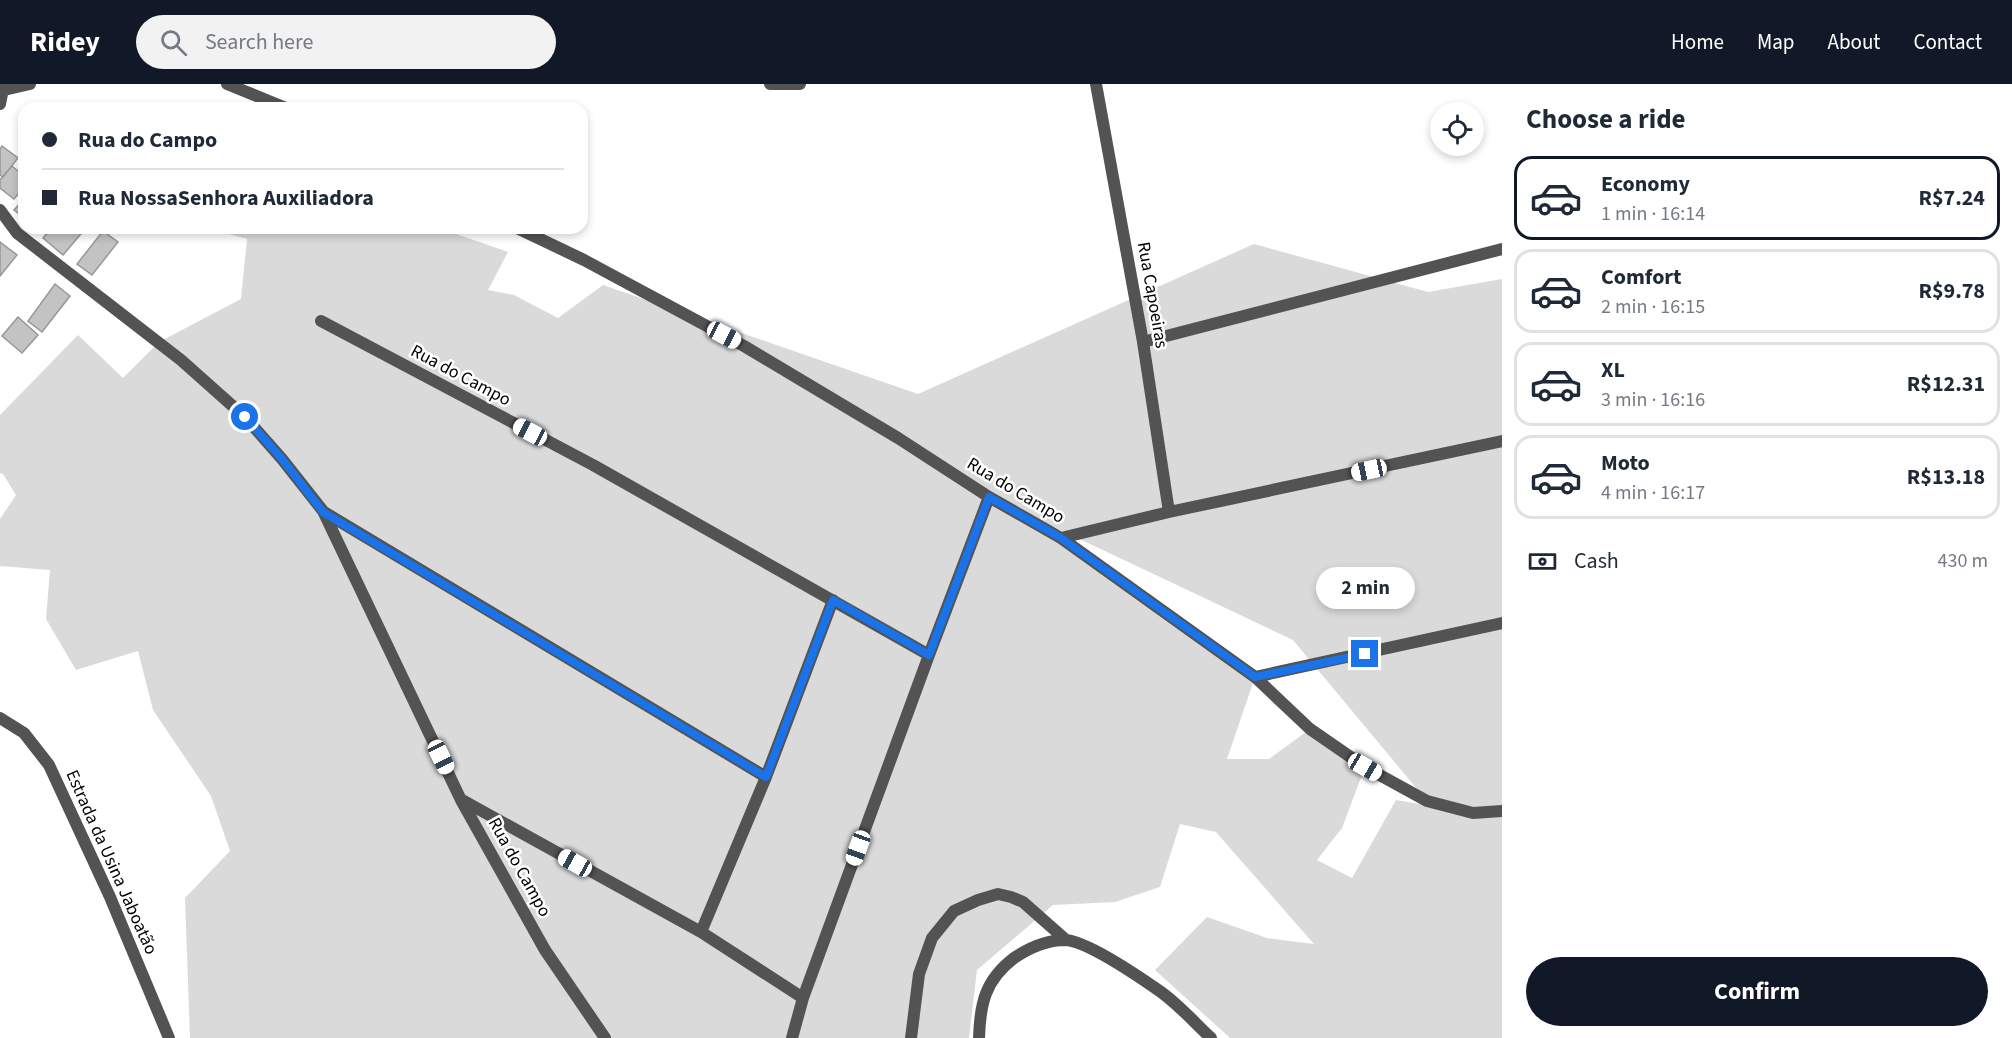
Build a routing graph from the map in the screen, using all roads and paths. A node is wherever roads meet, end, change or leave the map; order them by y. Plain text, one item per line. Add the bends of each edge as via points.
1 (30, 84) edge
2 (227, 84) edge
3 (770, 84) edge
4 (796, 84) edge
5 (1096, 84) edge
6 (4, 87) edge
7 (271, 102) edge
8 (0, 104) edge
9 (0, 210) edge
10 (18, 234) edge
11 (18, 234) edge
12 (530, 234) edge
13 (1502, 249) edge
14 (321, 321) dead end
15 (1143, 342) junction
16 (1502, 441) edge
17 (989, 497) junction
18 (323, 512) junction
19 (1169, 512) junction
20 (1061, 538) junction
21 (833, 600) junction
22 (1502, 623) edge
23 (929, 655) junction
24 (1255, 677) junction
25 (0, 718) edge
26 (766, 777) junction
27 (461, 800) junction
28 (1502, 811) edge
29 (701, 932) junction
30 (1066, 940) junction
31 (803, 998) junction
32 (169, 1038) edge
33 (605, 1038) edge
34 (792, 1038) edge
35 (911, 1038) edge
36 (979, 1038) edge
37 (1211, 1038) edge

1 - 6 street
2 - 7 street
3 - 4 street
5 - 15 street, Rua Capoeiras
6 - 8 street
9 - 10 street, Rua do Campo
11 - 18 street, Rua do Campo via 181,360 245,417
12 - 17 street, Rua do Campo via 744,346
13 - 15 street
14 - 21 street, Rua do Campo via 593,465
15 - 19 street, Rua Capoeiras
16 - 19 street
17 - 20 street, Rua do Campo
17 - 23 street
18 - 26 street, Rua do Campo
18 - 27 street, Rua do Campo
19 - 20 street
20 - 24 street, Rua do Campo
21 - 23 street, Rua do Campo
21 - 26 street
22 - 24 street
23 - 31 street
24 - 28 street, Rua do Campo via 1310,729 1365,767 1427,801 1473,813
25 - 32 street, Estrada da Usina Jaboatão via 24,733 49,765
26 - 29 street
27 - 29 street
27 - 33 street, Rua do Campo via 546,950
29 - 31 street
30 - 35 street via 1023,902 1011,897 998,894 954,911 932,938 919,974
30 - 36 street via 1030,946 1006,964 990,983 980,1011
30 - 37 street via 1095,950 1162,993
31 - 34 street

